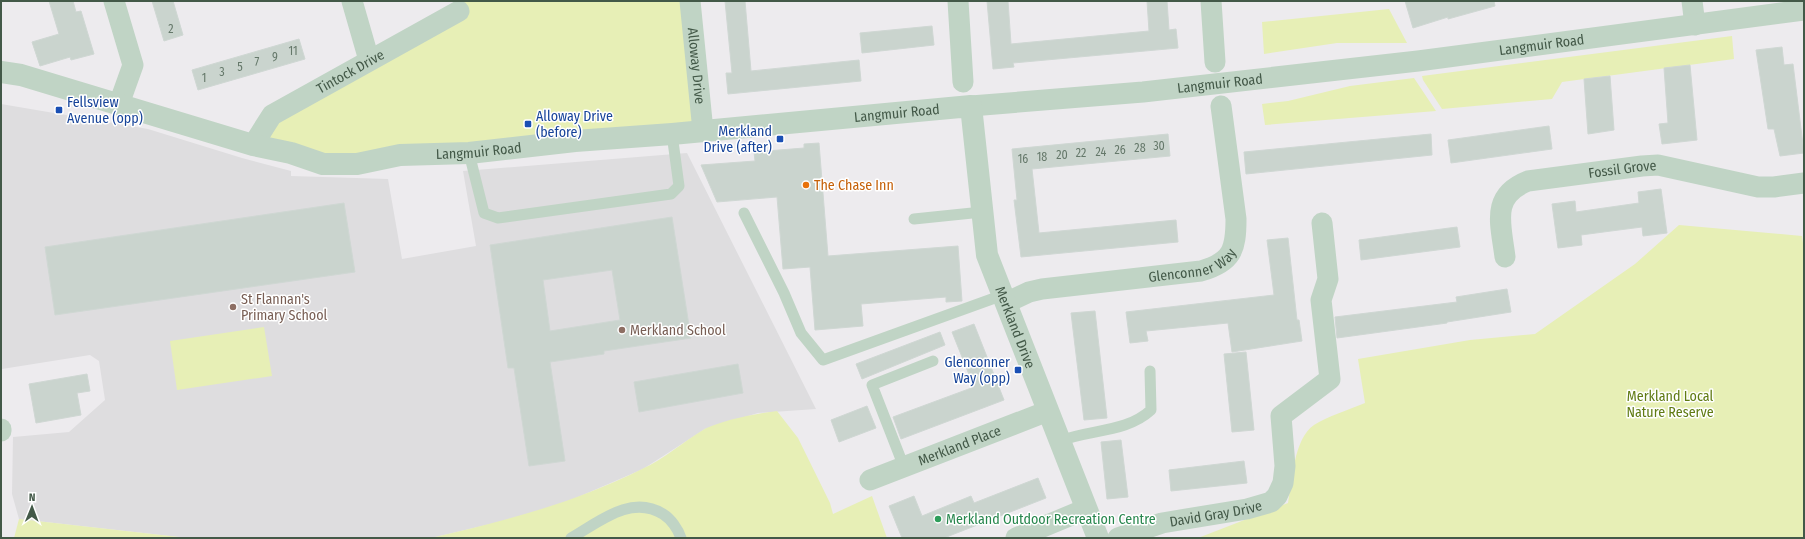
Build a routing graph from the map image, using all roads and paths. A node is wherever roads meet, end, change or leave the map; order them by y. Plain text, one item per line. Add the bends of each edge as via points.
1 (114, 1) edge
2 (352, 1) edge
3 (690, 1) edge
4 (958, 1) edge
5 (1211, 1) edge
6 (1692, 1) edge
7 (1804, 10) edge
8 (459, 11) dead end
9 (1695, 25) junction
10 (369, 60) junction
11 (1215, 62) dead end
12 (1, 72) edge
13 (963, 82) dead end
14 (119, 104) junction
15 (970, 106) junction
16 (1221, 106) dead end
17 (703, 131) junction
18 (672, 134) junction
19 (253, 145) junction
20 (469, 153) junction
21 (1804, 183) edge
22 (982, 212) junction
23 (744, 213) dead end
24 (914, 219) dead end
25 (1322, 223) dead end
26 (1505, 257) dead end
27 (1004, 299) junction
28 (933, 361) dead end
29 (1150, 371) dead end
30 (1048, 411) junction
31 (1060, 441) junction
32 (904, 467) junction
33 (870, 480) dead end
34 (1086, 509) junction
35 (571, 538) edge
36 (681, 538) edge
37 (1016, 538) edge
38 (1098, 538) edge
39 (1118, 538) edge

1 - 14 street via 133,65
2 - 10 street
3 - 17 street, Alloway Drive
4 - 13 street
5 - 11 street
6 - 9 street
7 - 9 street, Langmuir Road
8 - 10 street, Tintock Drive
9 - 15 street, Langmuir Road via 1418,61 1143,92
10 - 19 street, Tintock Drive via 272,115
12 - 14 street, Langmuir Road via 21,75
14 - 19 street, Langmuir Road
15 - 17 street, Langmuir Road
15 - 22 street, Merkland Drive
16 - 27 street, Glenconner Way via 1236,220 1235,246 1221,264 1201,271 1042,289
17 - 18 street, Langmuir Road
18 - 20 street, Langmuir Road via 574,141
18 - 20 lane via 679,186 671,194 498,218 484,213
19 - 20 street, Langmuir Road via 291,153 324,164 357,164 400,155
21 - 26 street, Fossil Grove via 1758,187 1658,165 1528,181 1508,193 1502,203 1500,214
22 - 24 lane
22 - 27 street, Merkland Drive via 987,255
23 - 27 lane via 800,333 823,360
25 - 39 street, David Gray Drive via 1328,279 1321,300 1330,379 1282,416 1285,466 1283,483 1277,496 1262,505 1162,523
27 - 30 street, Merkland Drive
28 - 32 lane via 872,385
29 - 31 lane via 1150,410 1141,418 1130,424 1076,434
30 - 31 street, Merkland Drive
30 - 32 street, Merkland Place
31 - 34 street, Merkland Drive
32 - 33 street, Merkland Place
34 - 37 street
34 - 38 street, Merkland Drive
35 - 36 lane via 618,510 637,506 654,509 669,518

